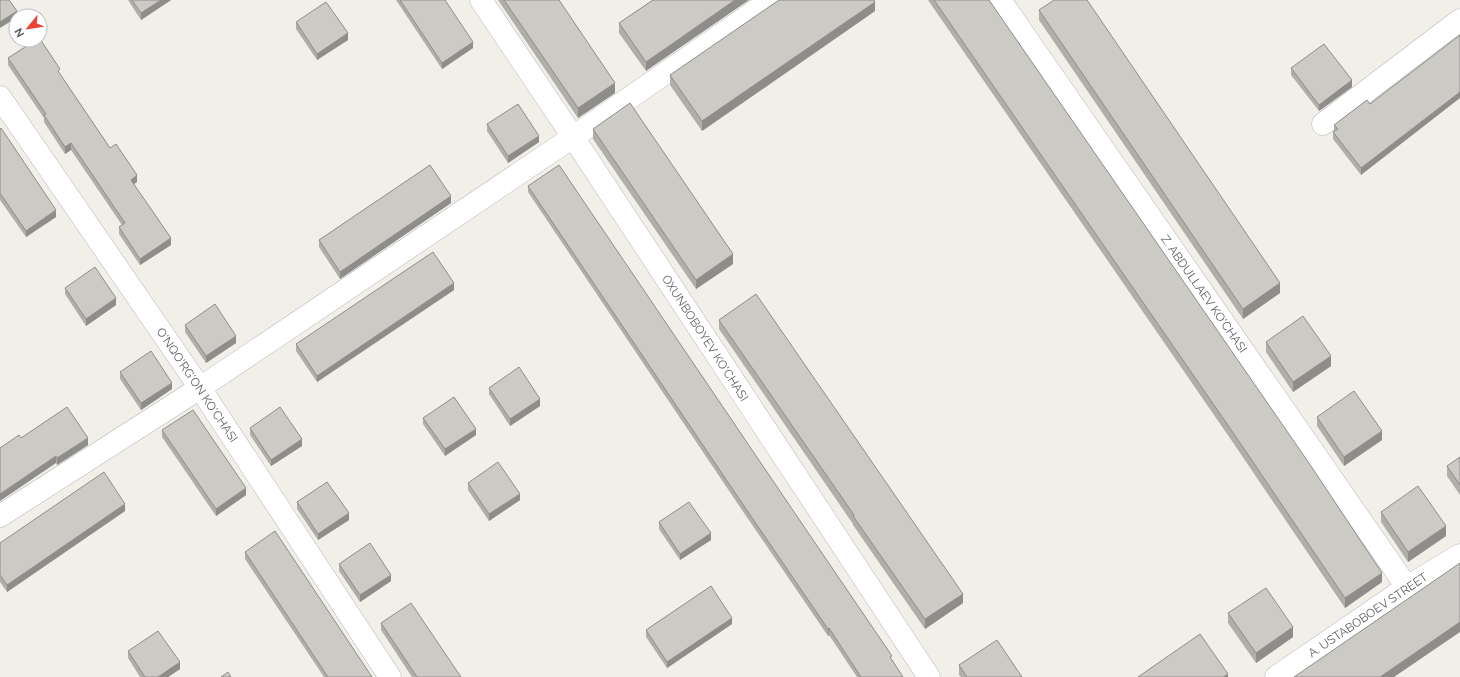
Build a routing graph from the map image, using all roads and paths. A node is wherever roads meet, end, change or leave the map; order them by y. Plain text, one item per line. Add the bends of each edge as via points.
1 (481, 0) edge
2 (771, 0) edge
3 (1000, 0) edge
4 (1460, 20) edge
5 (0, 96) edge
6 (1323, 124) dead end
7 (573, 137) junction
8 (200, 388) junction
9 (0, 516) edge
10 (1460, 555) edge
11 (1407, 587) junction
12 (390, 677) edge
13 (928, 677) edge
14 (1276, 677) edge

1 - 7 street, OXUNBOBOYEV KO'CHASI
2 - 7 street
3 - 11 street, Z. ABDULLAEV KO'CHASI
4 - 6 street
5 - 8 street, O'NQO'RG'ON KO'CHASI
7 - 8 street
7 - 13 street, OXUNBOBOYEV KO'CHASI
8 - 9 street
8 - 12 street, O'NQO'RG'ON KO'CHASI
10 - 11 street, A. USTABOBOEV STREET
11 - 14 street, A. USTABOBOEV STREET

